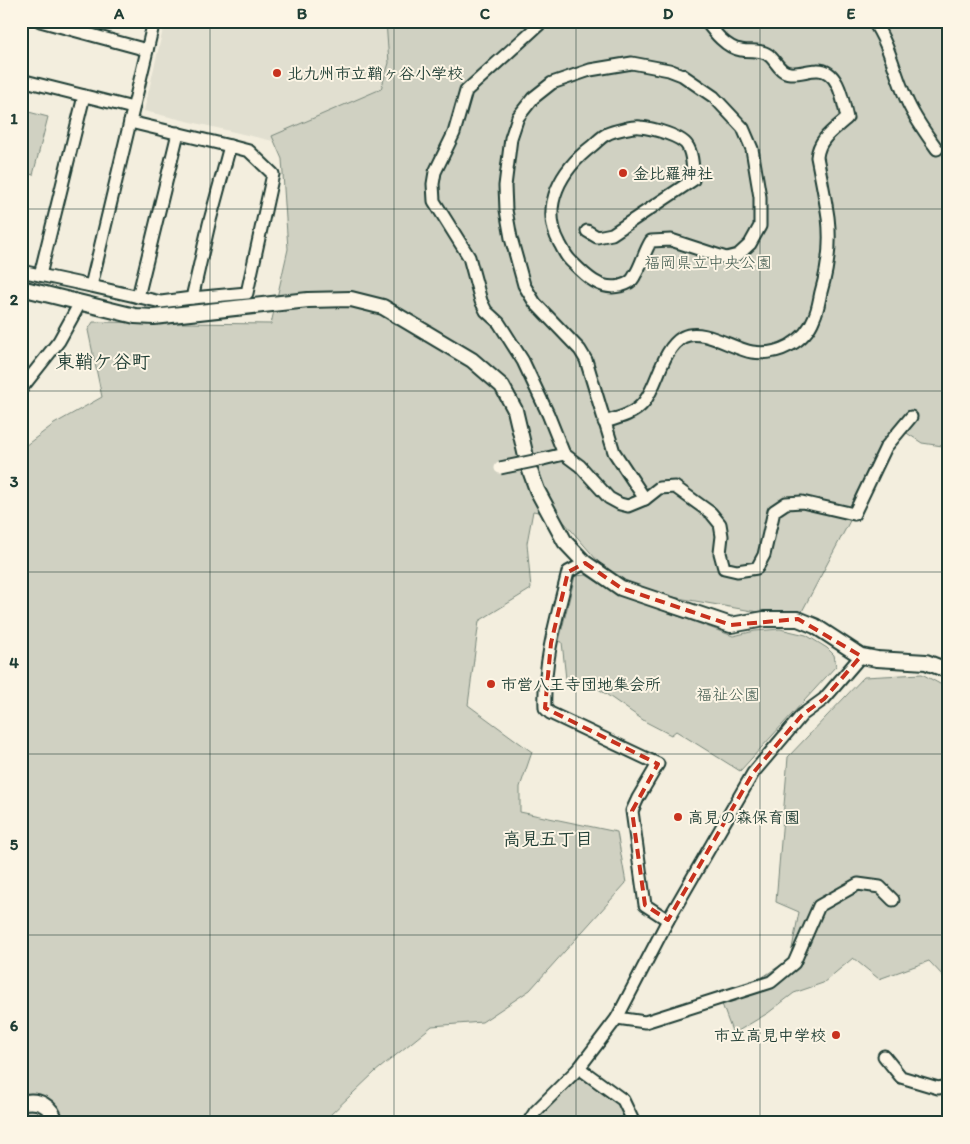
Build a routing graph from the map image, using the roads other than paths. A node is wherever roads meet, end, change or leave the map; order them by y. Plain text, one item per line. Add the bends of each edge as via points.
1 (40, 21) edge
2 (154, 21) edge
3 (543, 21) edge
4 (706, 21) edge
5 (873, 21) edge
6 (147, 50) junction
7 (21, 80) edge
8 (84, 96) junction
9 (133, 108) junction
10 (130, 122) junction
11 (178, 133) junction
12 (230, 146) junction
13 (937, 149) dead end
14 (587, 231) dead end
15 (21, 271) edge
16 (40, 275) junction
17 (91, 286) junction
18 (21, 288) edge
19 (138, 296) junction
20 (192, 298) junction
21 (80, 303) junction
22 (21, 389) edge
23 (911, 417) dead end
24 (604, 422) junction
25 (564, 454) junction
26 (500, 468) dead end
27 (645, 499) junction
28 (585, 563) junction
29 (861, 656) junction
30 (949, 671) edge
31 (893, 900) dead end
32 (668, 920) junction
33 (617, 1018) junction
34 (884, 1056) dead end
35 (579, 1068) junction
36 (949, 1086) edge
37 (21, 1103) edge
38 (56, 1123) edge
39 (528, 1123) edge
40 (634, 1123) edge

1 - 6 street
2 - 6 street
3 - 25 street via 466,91 454,133 435,172 433,184 434,201 469,257 486,311 499,323 523,361
4 - 24 street via 722,40 736,49 759,50 770,56 781,70 790,73 820,69 836,82 847,118 824,138 818,147 817,157 828,217 827,271 814,319 800,338 787,348 752,352 699,334 684,337 670,350 644,402 627,415
5 - 13 street via 881,32 908,103
6 - 9 street
7 - 8 street
8 - 9 street
8 - 16 street
9 - 10 street
10 - 11 street
10 - 17 street
11 - 12 street
11 - 19 street
12 - 20 street
12 - 20 street via 249,151 273,174 247,292
14 - 24 street via 597,237 612,234 693,180 689,147 683,139 640,127 607,134 579,156 556,188 551,217 555,236 567,257 603,287 613,287 629,283 635,276 651,241 671,240 726,258 738,255 750,244 760,226 760,197 752,149 743,128 714,97 682,75 632,63 590,70 552,84 533,98 518,117 511,138 505,186 511,238 524,285 535,303 583,355
15 - 16 street
16 - 17 street
17 - 19 street
18 - 21 street
19 - 20 street via 161,302
21 - 22 street via 59,341
21 - 28 street via 135,316 154,317 308,300 351,299 383,307 472,360 502,386 515,410 537,490 565,542
23 - 27 street via 886,448 854,514 802,502 786,503 774,511 758,568 736,571 724,568 720,553 720,524 711,513 675,487 659,488
24 - 27 street via 614,452
25 - 26 street, bridge
25 - 27 street via 580,466 609,498 628,506
28 - 29 street via 621,588 731,625 764,619 798,619
28 - 32 street via 568,572 551,643 544,688 545,708 658,764 632,811 645,905
29 - 30 street via 926,662
29 - 32 street via 824,699 802,715 753,773
31 - 33 street via 880,887 858,884 819,906 794,963 771,982 645,1022
32 - 33 street
33 - 35 street
34 - 36 street via 902,1077 938,1088
35 - 39 street
35 - 40 street via 623,1100
37 - 38 street via 45,1104 54,1114

